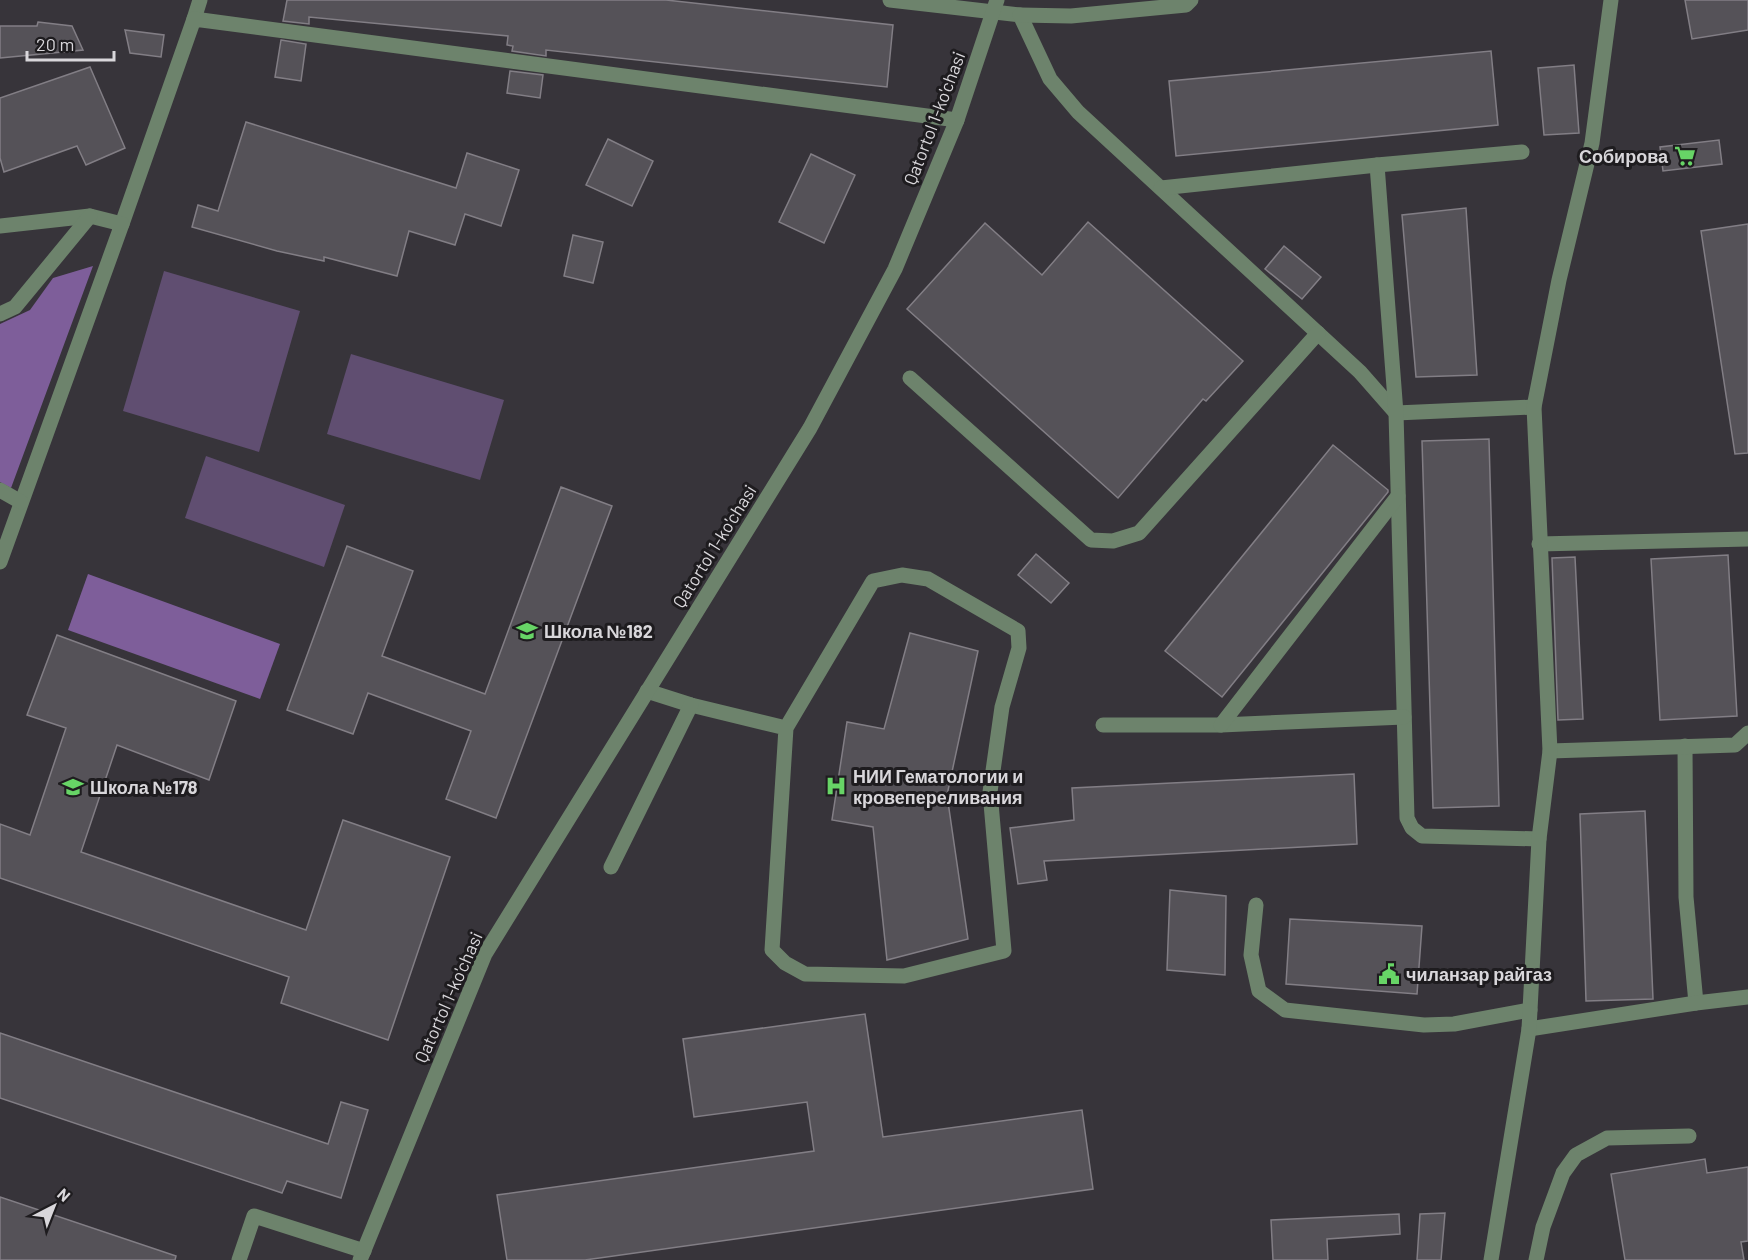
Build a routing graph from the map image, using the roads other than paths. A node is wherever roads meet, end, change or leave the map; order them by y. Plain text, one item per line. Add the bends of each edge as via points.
1 (201, 0) edge
2 (890, 0) edge
3 (1191, 0) edge
4 (1611, 0) edge
5 (995, 6) edge
6 (1020, 15) junction
7 (194, 19) junction
8 (957, 120) junction
9 (1522, 152) dead end
10 (1377, 165) junction
11 (1161, 188) junction
12 (90, 216) junction
13 (122, 224) junction
14 (0, 226) edge
15 (0, 315) edge
16 (1317, 333) junction
17 (910, 378) dead end
18 (1534, 407) junction
19 (1396, 413) junction
20 (0, 490) edge
21 (1398, 496) junction
22 (21, 502) junction
23 (1748, 539) edge
24 (1539, 544) junction
25 (0, 562) edge
26 (647, 692) junction
27 (691, 705) junction
28 (1404, 717) junction
29 (1103, 725) dead end
30 (1221, 725) junction
31 (786, 728) junction
32 (1748, 733) edge
33 (1685, 746) junction
34 (1550, 751) junction
35 (1539, 838) junction
36 (611, 867) dead end
37 (1256, 905) dead end
38 (1748, 997) edge
39 (1696, 1003) junction
40 (1530, 1010) junction
41 (1530, 1029) junction
42 (1689, 1136) dead end
43 (362, 1255) edge
44 (239, 1260) edge
45 (1491, 1260) edge
46 (1536, 1260) edge

1 - 7 street
2 - 5 street
3 - 6 street via 1186,5 1071,16
4 - 18 street via 1592,143
5 - 6 street
5 - 8 street, Qatortol 1-ko'chasi
6 - 11 street via 1050,79 1078,112
7 - 8 street
7 - 13 street
8 - 26 street, Qatortol 1-ko'chasi via 895,269 816,418
9 - 10 street
10 - 11 street
10 - 19 street
11 - 16 street
12 - 13 street
12 - 14 street
12 - 15 street via 15,307
13 - 22 street
16 - 17 street via 1139,533 1113,541 1091,540
16 - 19 street via 1360,372
18 - 19 street
18 - 24 street
19 - 21 street
20 - 22 street
21 - 28 street
21 - 30 street
22 - 25 street
23 - 24 street
24 - 34 street
26 - 27 street
26 - 43 street, Qatortol 1-ko'chasi via 485,954
27 - 31 street
27 - 36 street
28 - 30 street
28 - 35 street via 1407,818 1412,828 1422,836
29 - 30 street
31 - 31 street via 772,950 785,963 806,974 904,976 1004,951 990,792 1002,707 1019,648 1018,631 928,579 902,575 873,581
32 - 33 street via 1735,745
33 - 34 street
33 - 39 street via 1686,897
34 - 35 street
35 - 40 street
37 - 40 street via 1251,956 1259,991 1285,1010 1455,1024
38 - 39 street
39 - 41 street
40 - 41 street
41 - 45 street
42 - 46 street via 1607,1138 1576,1155 1563,1173 1543,1227
43 - 44 street via 254,1216

